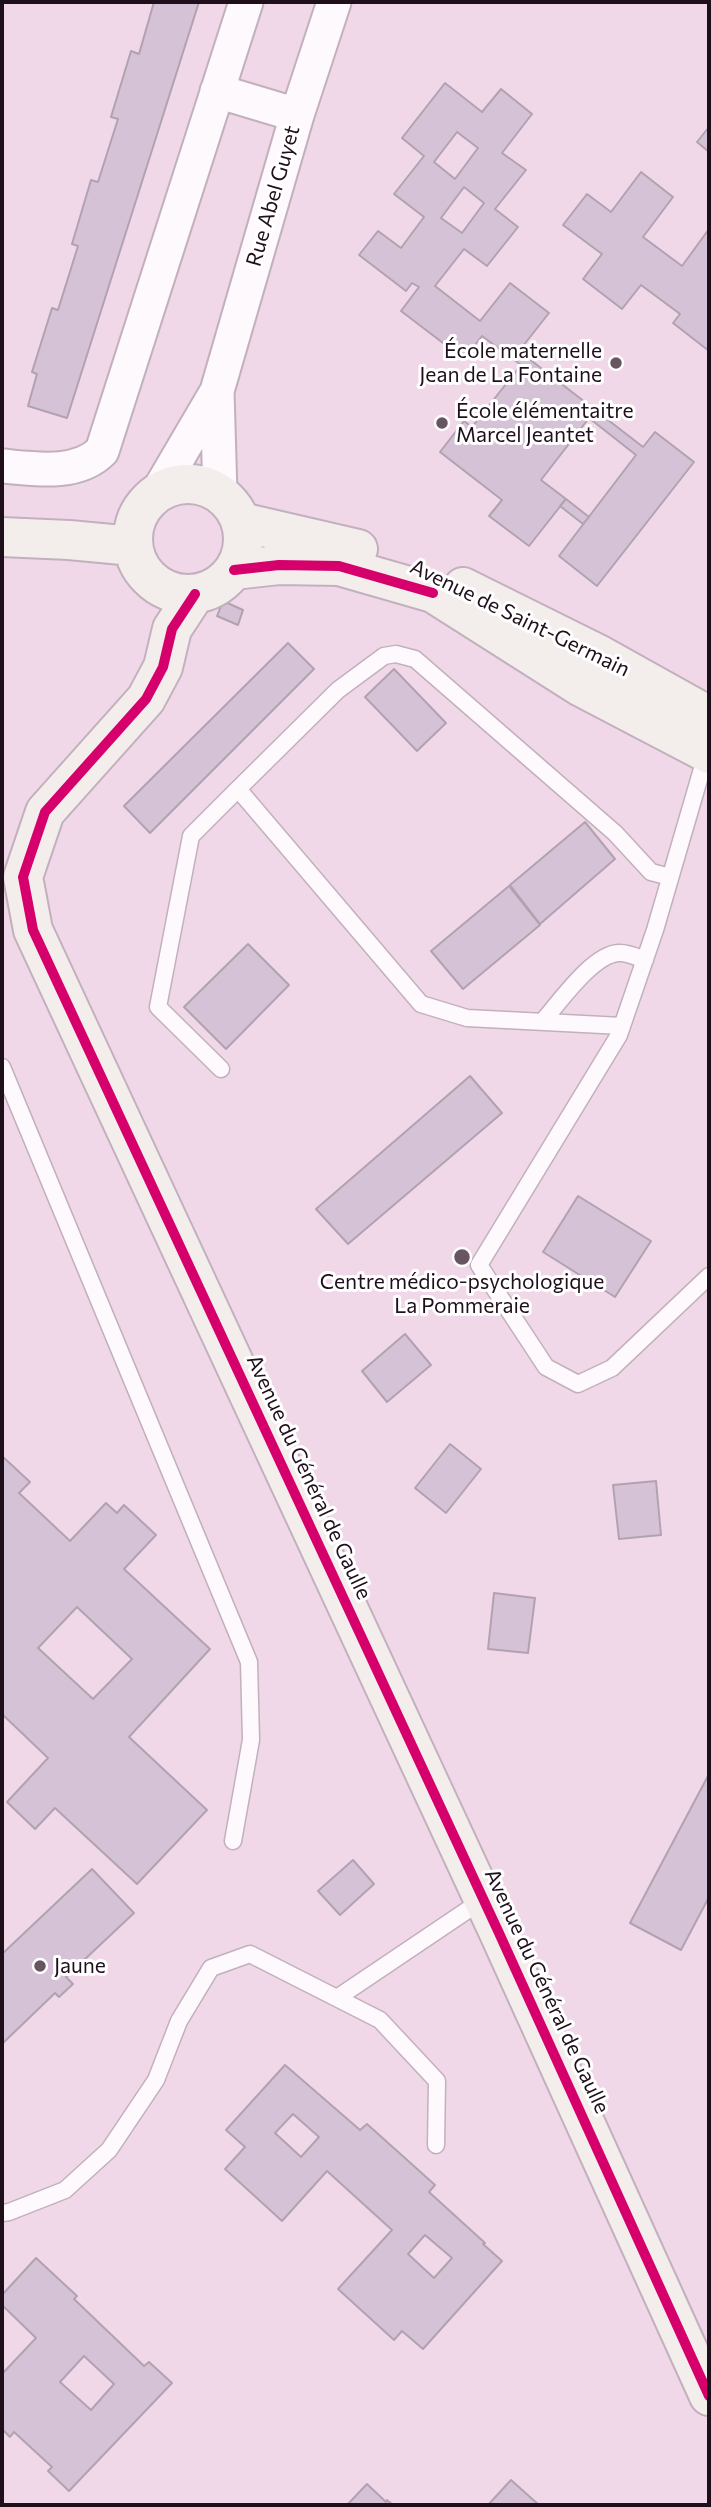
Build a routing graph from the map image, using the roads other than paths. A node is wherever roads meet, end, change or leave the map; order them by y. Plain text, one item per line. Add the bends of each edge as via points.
1 (246, 2) edge
2 (334, 2) edge
3 (217, 92) junction
4 (297, 115) junction
5 (217, 391) junction
6 (2, 466) edge
7 (156, 495) junction
8 (230, 508) junction
9 (2, 537) edge
10 (133, 546) junction
11 (234, 570) junction
12 (156, 584) junction
13 (195, 594) junction
14 (172, 629) junction
15 (709, 742) edge
16 (238, 789) junction
17 (13, 870) edge
18 (670, 877) junction
19 (645, 960) junction
20 (541, 1022) junction
21 (622, 1026) junction
22 (2, 1067) edge
23 (221, 1069) dead end
24 (709, 1276) edge
25 (233, 1840) dead end
26 (484, 1899) junction
27 (337, 1998) junction
28 (436, 2145) dead end
29 (2, 2213) edge
30 (709, 2396) edge

1 - 3 street
2 - 4 street, Rue Abel Guyet
3 - 4 street
3 - 6 street via 102,451 93,460 64,469
4 - 5 street, Rue Abel Guyet
5 - 7 street, Rue Abel Guyet
5 - 8 street, Rue Abel Guyet
7 - 8 street via 187,484 204,486
7 - 10 street via 138,517
8 - 11 street via 244,538
8 - 15 street, Avenue de Saint-Germain via 440,575 600,655
9 - 10 street
10 - 12 street via 141,567
11 - 13 street via 210,590
11 - 15 street, Avenue de Saint-Germain via 339,566 433,593 581,687
12 - 13 street
12 - 14 street
13 - 14 street, Avenue du Général de Gaulle
14 - 17 street, Avenue du Général de Gaulle via 163,667 146,699 45,811
15 - 18 lane
16 - 18 lane via 338,690 384,656 396,654 415,659 615,834 651,872
16 - 20 lane via 421,1004 467,1018
16 - 23 lane via 191,836 158,1007
17 - 26 street, Avenue du Général de Gaulle via 33,930
18 - 19 lane
19 - 20 lane via 622,952 610,954 589,968
19 - 21 lane
20 - 21 lane
21 - 24 lane via 480,1265 546,1367 578,1384 612,1368
22 - 25 lane via 249,1662 251,1740
26 - 27 lane
26 - 30 street, Avenue du Général de Gaulle
27 - 28 lane via 380,2020 438,2081
27 - 29 lane via 250,1954 211,1968 179,2021 156,2080 109,2150 65,2190

